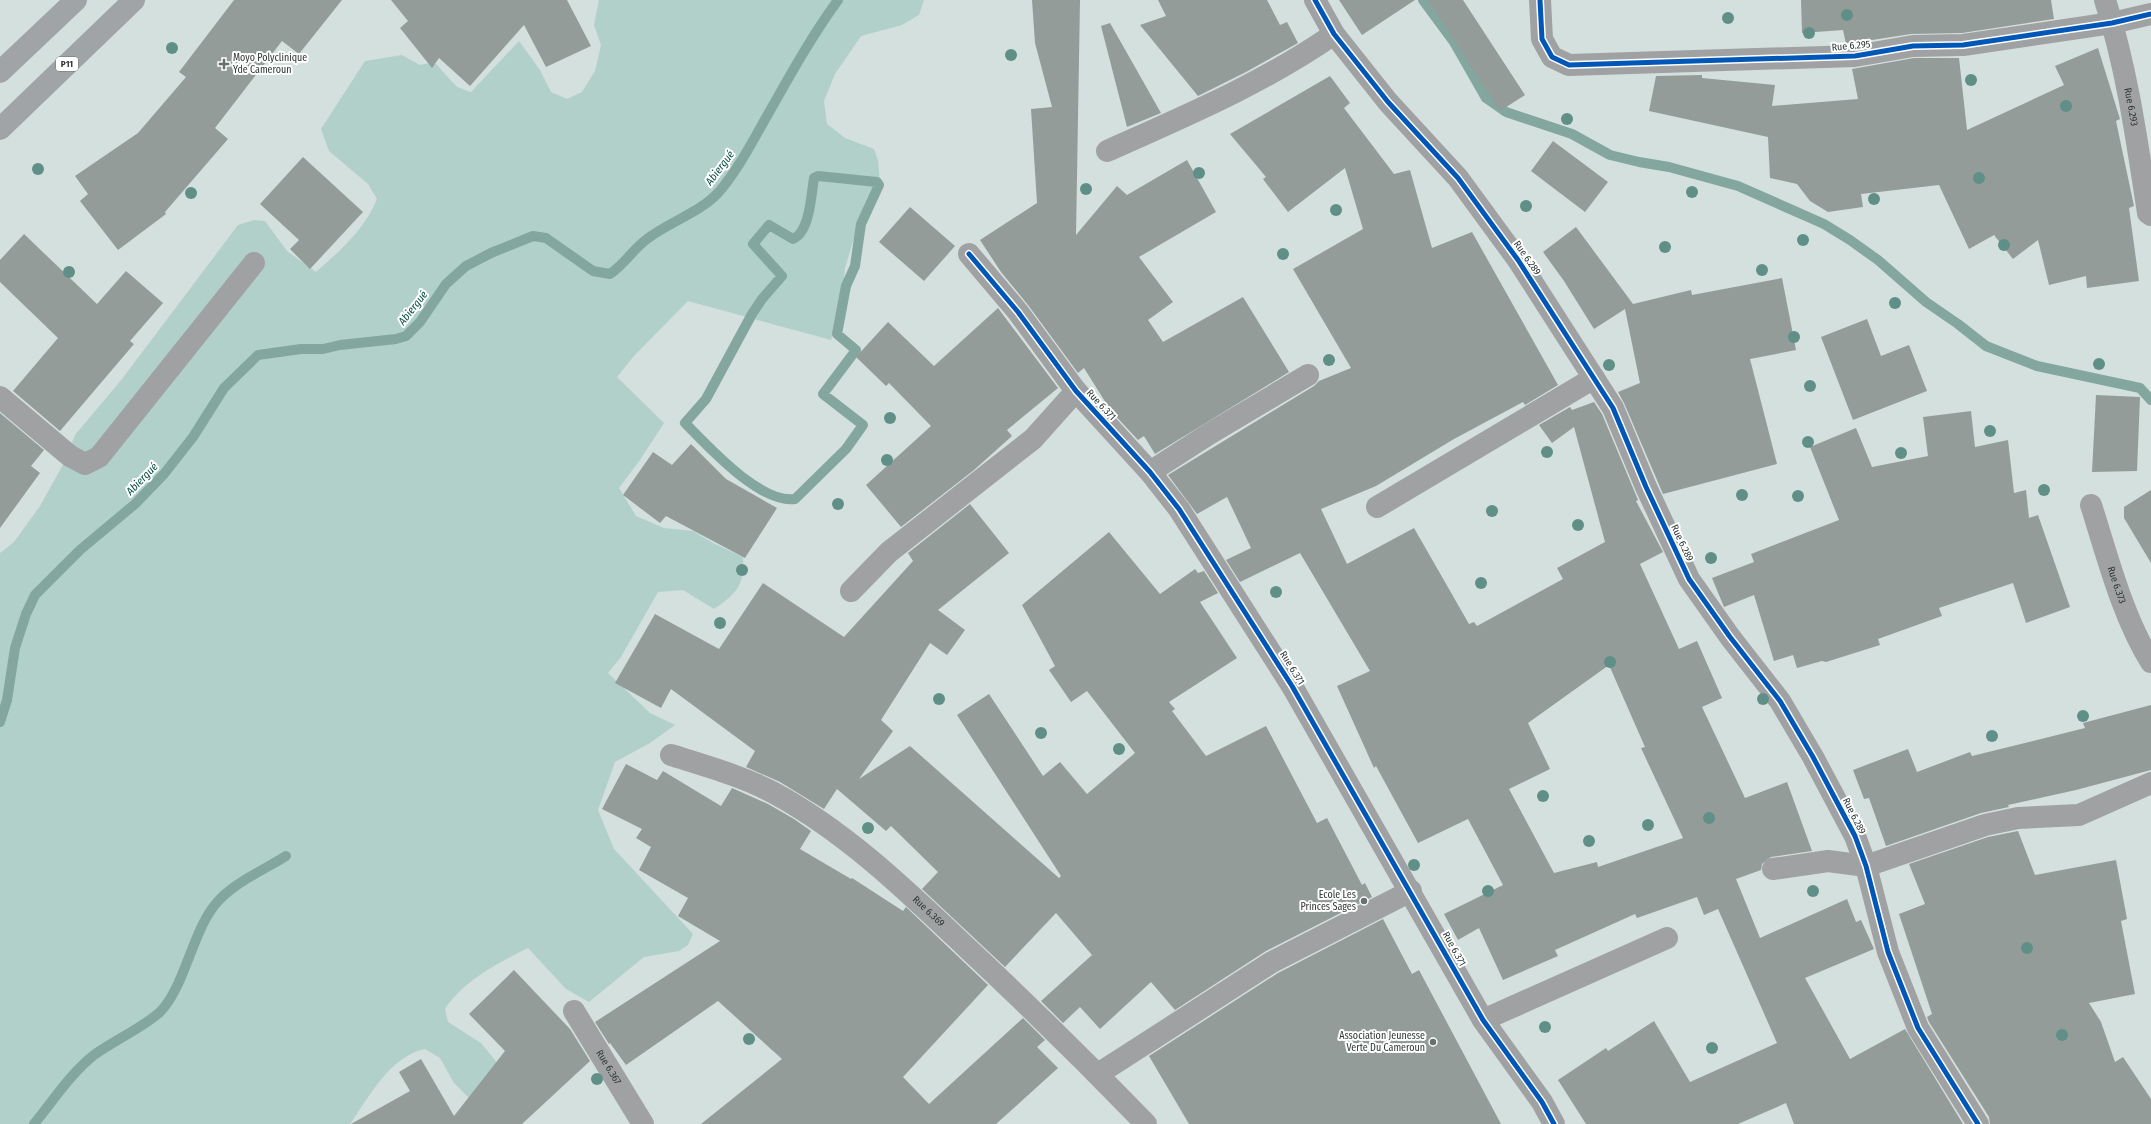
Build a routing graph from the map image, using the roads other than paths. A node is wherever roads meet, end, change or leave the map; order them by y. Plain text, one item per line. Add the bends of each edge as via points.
1 (76, 0) edge
2 (134, 0) edge
3 (1315, 0) edge
4 (1540, 0) edge
5 (2105, 0) edge
6 (2151, 14) edge
7 (2112, 23) junction
8 (1334, 34) junction
9 (0, 72) edge
10 (0, 129) edge
11 (1107, 151) dead end
12 (2151, 215) edge
13 (969, 254) dead end
14 (254, 263) dead end
15 (1308, 375) dead end
16 (1594, 378) junction
17 (1076, 391) junction
18 (0, 397) edge
19 (1150, 472) junction
20 (2091, 505) dead end
21 (1377, 507) dead end
22 (851, 591) dead end
23 (2151, 662) edge
24 (671, 755) dead end
25 (2151, 783) edge
26 (1866, 866) junction
27 (1773, 869) dead end
28 (1411, 891) junction
29 (1667, 938) dead end
30 (574, 1011) dead end
31 (1483, 1020) junction
32 (1098, 1074) junction
33 (643, 1124) edge
34 (1146, 1124) edge
35 (1554, 1124) edge
36 (1978, 1124) edge

1 - 9 main road
2 - 10 main road, P11
3 - 8 street, Rue 6.289
4 - 7 street, Rue 6.295 via 1542,39 1552,57 1569,65 1855,56 1913,46 1963,45
5 - 7 street, Rue 6.293
6 - 7 street, Rue 6.295
7 - 12 street, Rue 6.293 via 2133,113 2148,213
8 - 11 street via 1303,56 1231,95
8 - 16 street, Rue 6.289 via 1388,102 1458,178 1518,260
13 - 17 street, Rue 6.371 via 1018,312
14 - 18 street via 99,457 92,461 85,464 70,456
15 - 19 street
16 - 21 street
16 - 26 street, Rue 6.289 via 1613,408 1689,579 1780,701 1813,757 1854,836
17 - 19 street, Rue 6.371
17 - 22 street via 1033,439 889,552
19 - 28 street, Rue 6.371 via 1179,509 1292,686
20 - 23 street, Rue 6.373 via 2116,582 2143,650
24 - 32 street, Rue 6.369 via 736,776 773,793 853,845 920,904
25 - 26 street via 2079,814 2018,818 1985,825
26 - 27 street via 1828,861
26 - 36 street, Rue 6.289 via 1888,952 1918,1028
28 - 31 street, Rue 6.371
28 - 32 street via 1272,962
29 - 31 street
30 - 33 street, Rue 6.367
31 - 35 street, Rue 6.371 via 1542,1102
32 - 34 street, Rue 6.369

